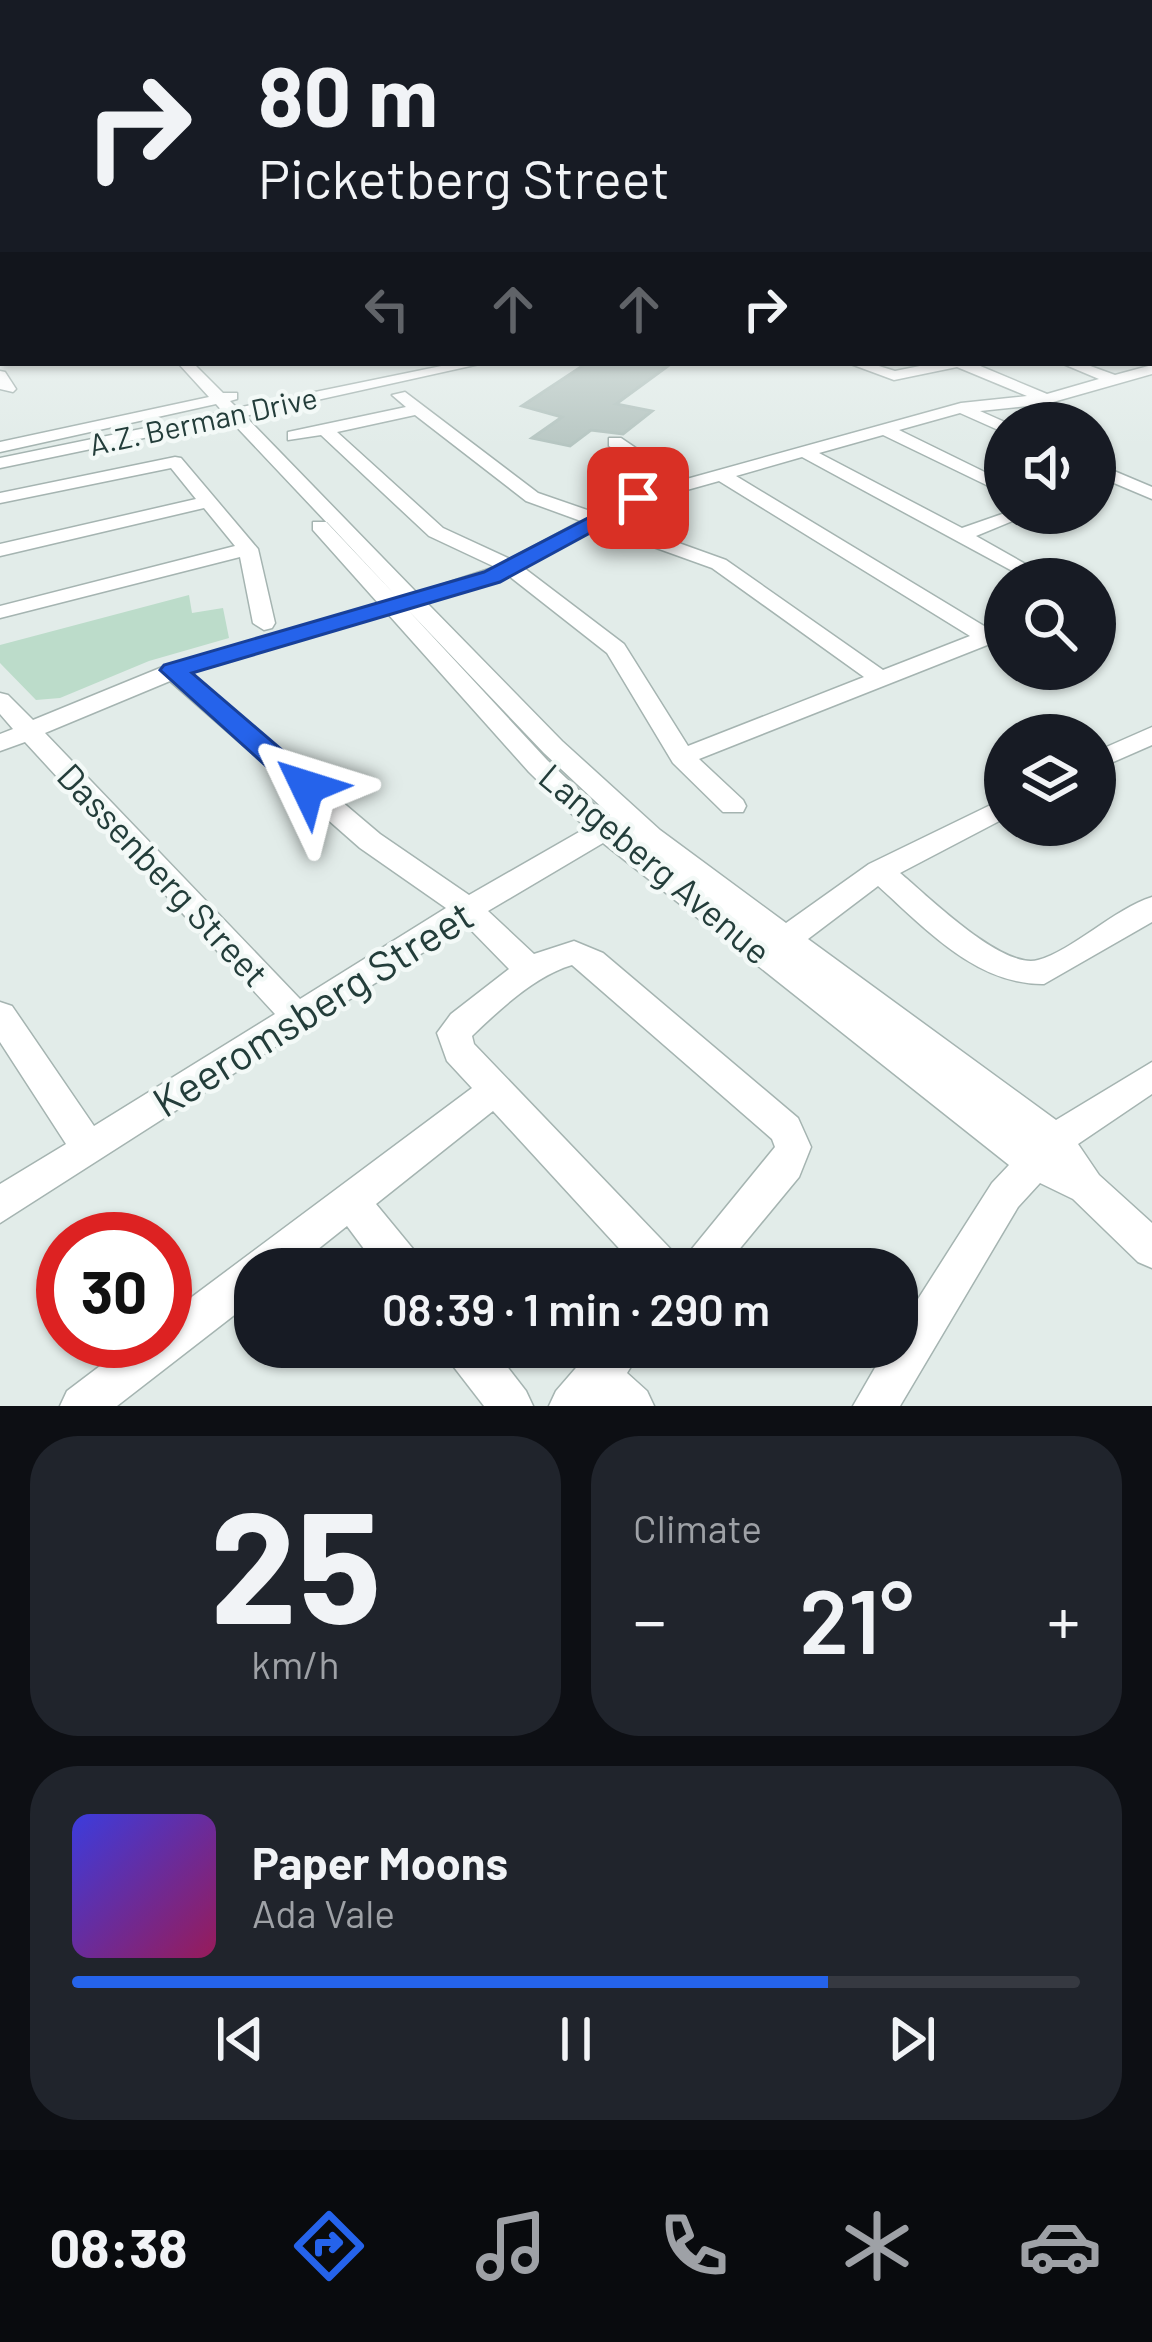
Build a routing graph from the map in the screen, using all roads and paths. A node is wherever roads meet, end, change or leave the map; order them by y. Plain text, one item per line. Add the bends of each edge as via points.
1 (173, 366) edge
2 (187, 366) edge
3 (388, 366) edge
4 (460, 366) edge
5 (864, 366) edge
6 (943, 366) edge
7 (965, 366) edge
8 (1076, 366) edge
9 (1152, 370) edge
10 (1115, 380) junction
11 (400, 395) dead end
12 (1046, 399) junction
13 (219, 408) junction
14 (961, 408) junction
15 (419, 410) junction
16 (984, 418) edge
17 (884, 429) junction
18 (325, 430) junction
19 (294, 436) dead end
20 (615, 442) dead end
21 (0, 448) edge
22 (805, 452) junction
23 (0, 463) edge
24 (721, 476) junction
25 (984, 478) edge
26 (1116, 478) edge
27 (681, 487) junction
28 (1152, 494) edge
29 (0, 497) edge
30 (211, 501) junction
31 (597, 520) junction
32 (984, 527) edge
33 (961, 535) junction
34 (248, 549) junction
35 (0, 550) edge
36 (1003, 558) edge
37 (512, 568) junction
38 (404, 604) junction
39 (0, 612) edge
40 (264, 623) dead end
41 (984, 627) edge
42 (984, 639) edge
43 (173, 670) junction
44 (881, 679) junction
45 (0, 700) edge
46 (30, 730) junction
47 (1152, 735) edge
48 (0, 743) edge
49 (1116, 752) edge
50 (682, 757) junction
51 (733, 806) dead end
52 (984, 818) edge
53 (616, 823) junction
54 (879, 871) junction
55 (1152, 908) edge
56 (468, 909) junction
57 (775, 947) junction
58 (532, 972) junction
59 (0, 1015) edge
60 (298, 1018) junction
61 (1152, 1076) edge
62 (495, 1090) junction
63 (88, 1147) junction
64 (1044, 1151) junction
65 (351, 1202) junction
66 (0, 1205) edge
67 (289, 1248) edge
68 (387, 1248) edge
69 (645, 1248) edge
70 (716, 1248) edge
71 (1152, 1249) edge
72 (234, 1289) edge
73 (481, 1368) edge
74 (597, 1376) edge
75 (82, 1406) edge
76 (511, 1406) edge
77 (632, 1406) edge
78 (875, 1406) edge

1 - 13 street
2 - 13 street
3 - 13 street, A.Z. Berman Drive
4 - 13 street, A.Z. Berman Drive
5 - 6 street via 894,376
7 - 12 street
8 - 10 street
9 - 10 street
10 - 12 street
11 - 15 street
12 - 14 street
13 - 21 street, A.Z. Berman Drive
13 - 23 street, A.Z. Berman Drive
13 - 38 street, Langeberg Avenue
14 - 16 street
14 - 17 street
15 - 18 street
15 - 31 street via 532,496
17 - 22 street
17 - 25 street
18 - 19 street
18 - 37 street via 436,532
20 - 27 street
22 - 24 street
22 - 33 street
24 - 27 street
24 - 41 street
26 - 28 street
27 - 31 street
29 - 30 street via 175,462
30 - 34 street
30 - 35 street
31 - 37 street
31 - 44 street via 719,564
32 - 33 street
33 - 36 street
34 - 39 street
34 - 40 street
37 - 38 street
37 - 50 street via 616,649
38 - 43 street
38 - 53 street, Langeberg Avenue via 538,766
42 - 44 street
43 - 46 street
43 - 56 street via 370,841
44 - 50 street
45 - 46 street, Dassenberg Street
46 - 48 street
46 - 60 street, Dassenberg Street
47 - 49 street
50 - 51 street
52 - 54 street
53 - 56 street, Keeromsberg Street
53 - 57 street, Langeberg Avenue
54 - 55 street via 994,963 1025,974 1044,972
54 - 57 street
56 - 58 street
56 - 60 street, Keeromsberg Street
57 - 64 street, Langeberg Avenue
58 - 62 street via 454,1034 459,1051
58 - 70 street via 574,953 592,961 784,1129 793,1147 786,1166
59 - 63 street
60 - 63 street, Keeromsberg Street
61 - 64 street
62 - 65 street
62 - 69 street
63 - 66 street, Keeromsberg Street
64 - 71 street, Langeberg Avenue
64 - 78 street via 1005,1195
65 - 67 street
65 - 68 street
72 - 75 street
73 - 76 street
74 - 77 street

